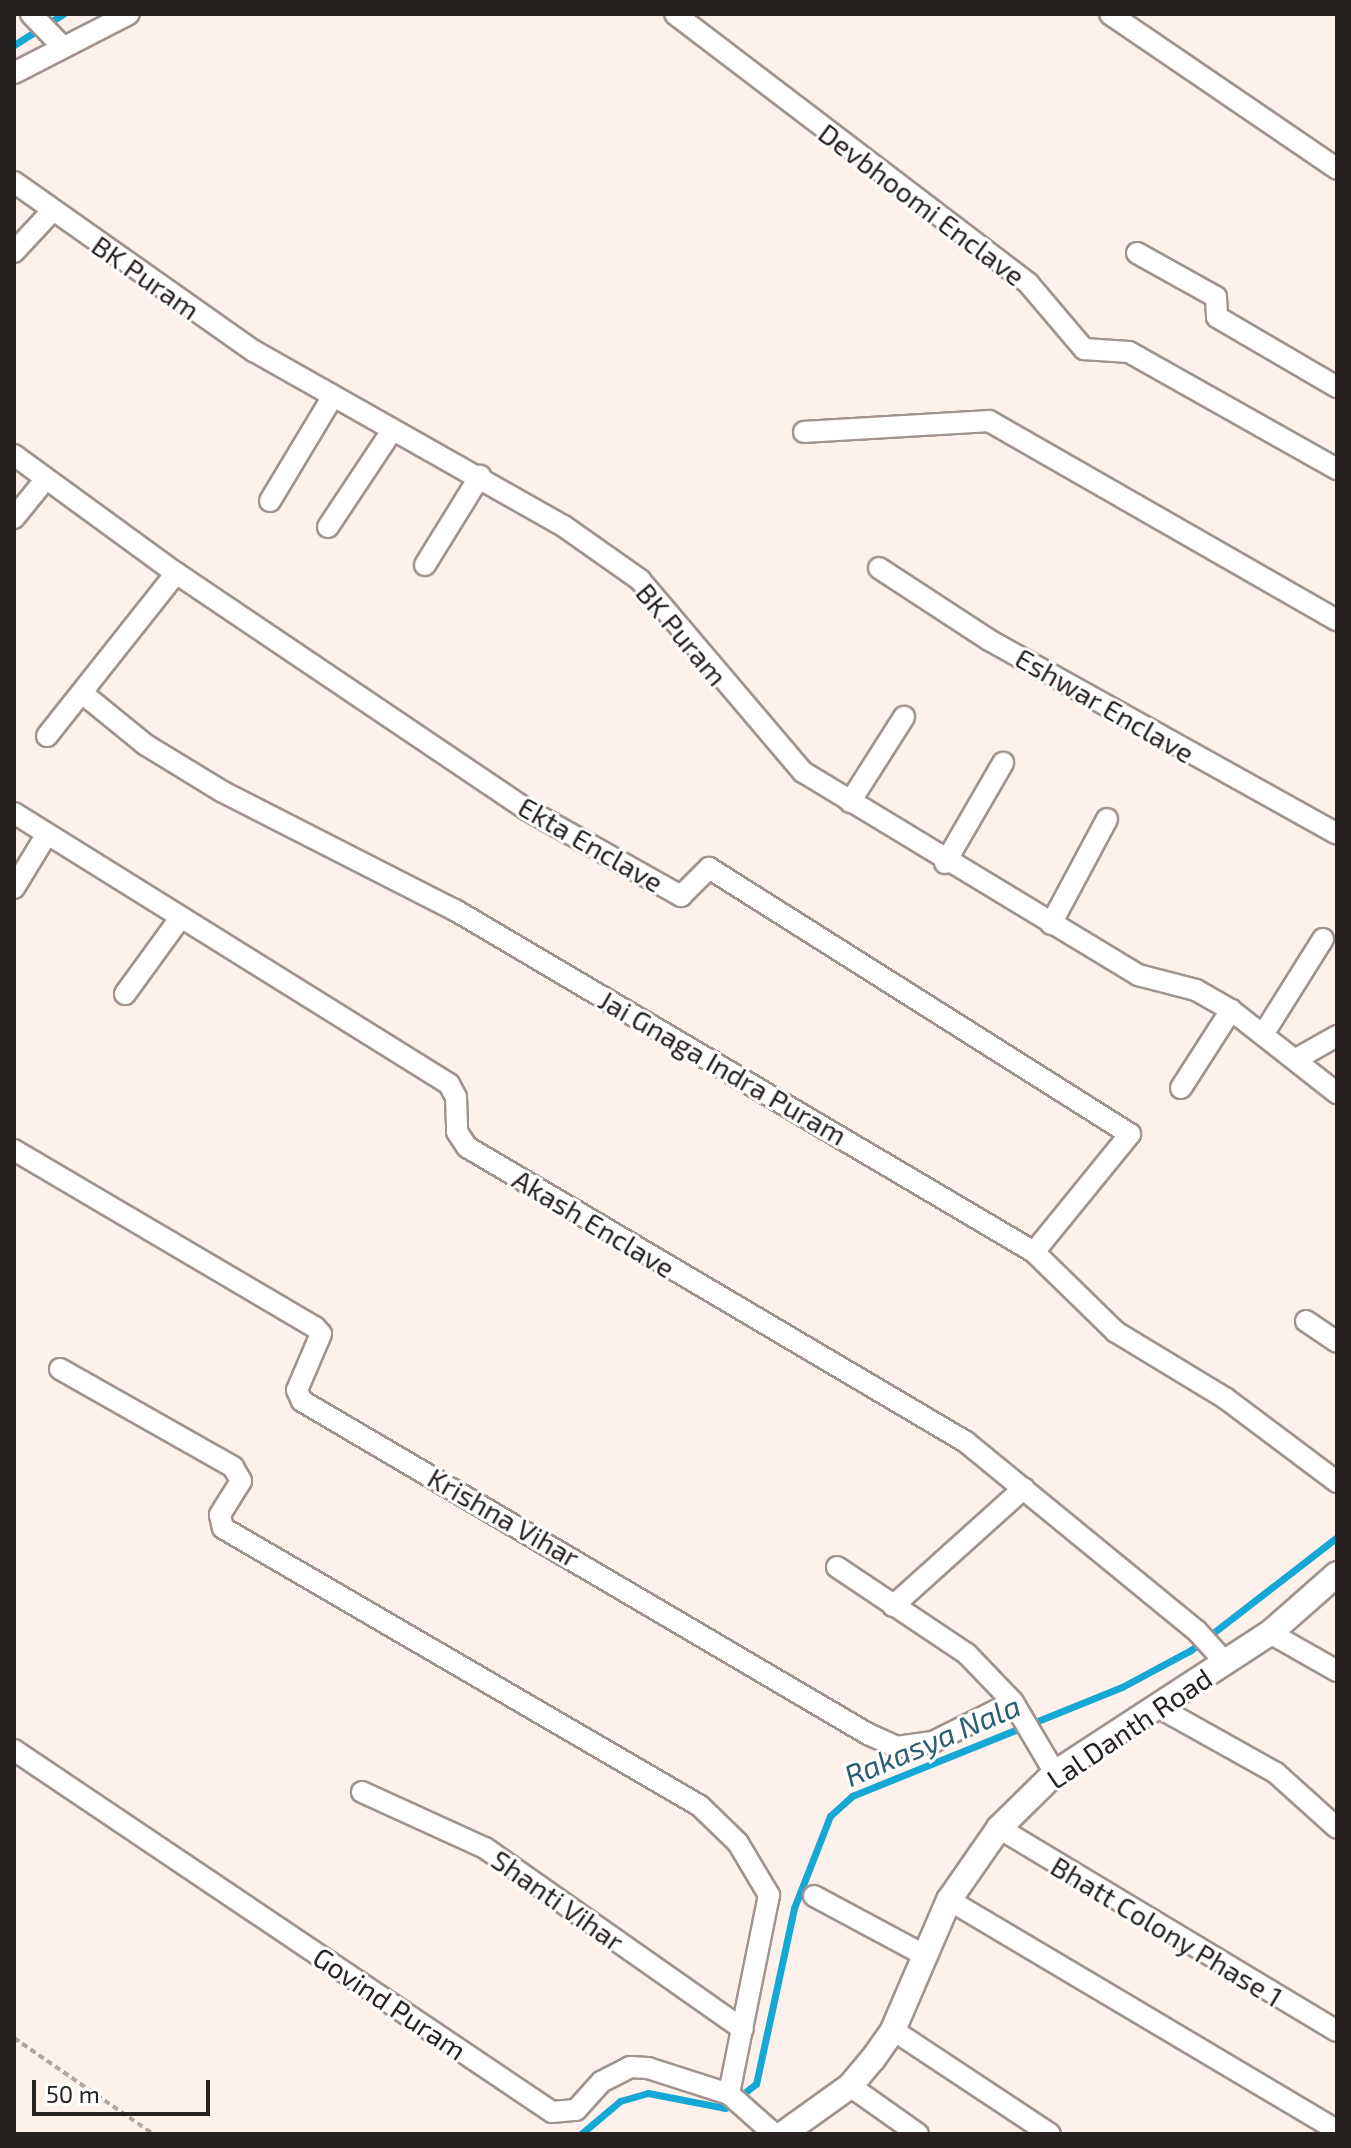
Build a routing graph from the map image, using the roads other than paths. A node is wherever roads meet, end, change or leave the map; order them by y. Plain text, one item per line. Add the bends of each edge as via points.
1 (129, 14) edge
2 (675, 14) edge
3 (1110, 14) edge
4 (33, 15) edge
5 (56, 38) junction
6 (14, 73) edge
7 (1337, 169) edge
8 (14, 182) edge
9 (53, 210) junction
10 (14, 252) edge
11 (1137, 253) dead end
12 (1337, 387) edge
13 (333, 396) junction
14 (391, 432) junction
15 (804, 432) dead end
16 (14, 455) edge
17 (1337, 469) edge
18 (480, 476) junction
19 (45, 480) junction
20 (270, 501) dead end
21 (14, 518) edge
22 (328, 527) dead end
23 (425, 565) dead end
24 (879, 568) dead end
25 (176, 573) junction
26 (1337, 620) edge
27 (82, 693) junction
28 (904, 717) dead end
29 (47, 736) dead end
30 (1003, 763) dead end
31 (850, 802) junction
32 (14, 813) edge
33 (1107, 819) dead end
34 (47, 834) junction
35 (1337, 834) edge
36 (945, 863) junction
37 (14, 888) edge
38 (181, 917) junction
39 (1051, 924) junction
40 (1323, 939) dead end
41 (125, 994) dead end
42 (1231, 1010) junction
43 (1264, 1033) junction
44 (1337, 1036) edge
45 (1298, 1058) junction
46 (1181, 1088) dead end
47 (1337, 1093) edge
48 (14, 1150) edge
49 (1034, 1252) junction
50 (1306, 1321) dead end
51 (1337, 1342) edge
52 (60, 1369) dead end
53 (1337, 1482) edge
54 (1024, 1488) junction
55 (837, 1567) dead end
56 (1337, 1574) edge
57 (893, 1606) junction
58 (1270, 1633) junction
59 (1219, 1654) junction
60 (1337, 1671) edge
61 (1016, 1705) junction
62 (1158, 1707) junction
63 (14, 1750) edge
64 (1055, 1773) junction
65 (362, 1792) dead end
66 (999, 1828) junction
67 (1337, 1828) edge
68 (814, 1896) dead end
69 (949, 1900) junction
70 (924, 1955) junction
71 (743, 2029) junction
72 (893, 2030) junction
73 (1337, 2031) edge
74 (850, 2086) junction
75 (729, 2094) junction
76 (1337, 2130) edge
77 (774, 2134) edge
78 (783, 2134) edge
79 (918, 2134) edge
80 (1050, 2134) edge

1 - 5 street
2 - 17 street, Devbhoomi Enclave via 1028,283 1084,349 1129,352
3 - 7 street
4 - 5 street
5 - 6 street
8 - 9 street, BK Puram
9 - 10 street
9 - 13 street, BK Puram via 175,301
11 - 12 street via 1216,297 1217,317
13 - 14 street, BK Puram
13 - 20 street
14 - 18 street, BK Puram
14 - 22 street
15 - 26 street via 989,421
16 - 19 street, Ekta Enclave
18 - 23 street
18 - 31 street, BK Puram via 640,580 803,772
19 - 21 street
19 - 25 street, Ekta Enclave
24 - 35 street, Eshwar Enclave via 989,640
25 - 27 street
25 - 49 street, Ekta Enclave via 571,835 681,896 709,868 1130,1134
27 - 29 street
27 - 49 street, Jai Gnaga Indra Puram via 146,745 223,792 455,910
28 - 31 street
30 - 36 street
31 - 36 street, BK Puram
32 - 34 street, Akash Enclave
33 - 39 street
34 - 37 street
34 - 38 street, Akash Enclave
36 - 39 street, BK Puram
38 - 41 street
38 - 54 street, Akash Enclave via 449,1084 456,1097 457,1132 467,1147 952,1434
39 - 42 street, BK Puram via 1138,975 1196,990
40 - 43 street
42 - 43 street, BK Puram
42 - 46 street
43 - 45 street, BK Puram
44 - 45 street
45 - 47 street, BK Puram
48 - 61 street, Krishna Vihar via 315,1327 321,1334 297,1390 302,1401 868,1734 897,1747 933,1742
49 - 53 street, Jai Gnaga Indra Puram via 1116,1332 1225,1398
50 - 51 street
52 - 71 street via 233,1467 241,1481 220,1515 223,1528 700,1806 738,1843 769,1895
54 - 57 street
54 - 59 street, Akash Enclave
55 - 57 street
56 - 58 street, Lal Danth Road
57 - 61 street via 967,1654
58 - 59 street, Lal Danth Road
58 - 60 street
59 - 62 street, Lal Danth Road
61 - 64 street
62 - 64 street, Lal Danth Road
62 - 67 street via 1276,1773
63 - 75 street, Govind Puram via 552,2112 576,2110 601,2082 630,2067
64 - 66 street, Lal Danth Road
65 - 71 street, Shanti Vihar via 485,1848
66 - 69 street, Lal Danth Road
66 - 73 street, Bhatt Colony Phase 1
68 - 70 street
69 - 70 street, Lal Danth Road
69 - 76 street
70 - 72 street, Lal Danth Road
71 - 75 street
72 - 74 street, Lal Danth Road
72 - 80 street
74 - 78 street, Lal Danth Road
74 - 79 street
75 - 77 street, Govind Puram

